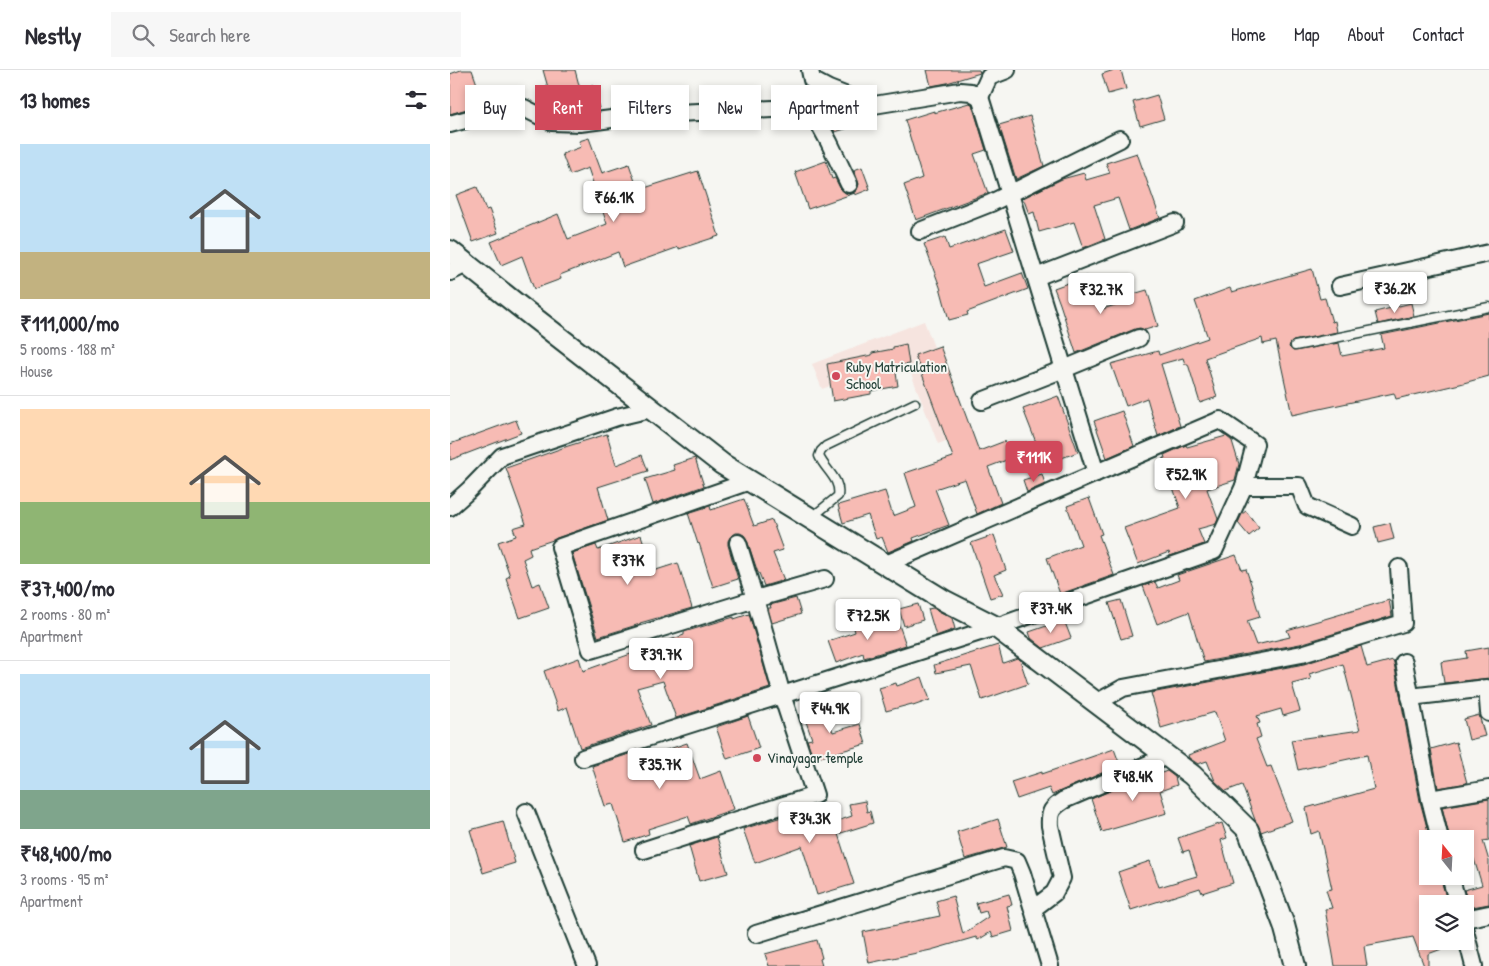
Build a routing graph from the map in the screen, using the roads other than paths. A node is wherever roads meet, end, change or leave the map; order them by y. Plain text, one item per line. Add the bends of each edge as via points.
1 (810, 70) edge
2 (1007, 70) edge
3 (976, 94) junction
4 (450, 124) edge
5 (1120, 139) dead end
6 (849, 184) dead end
7 (1010, 193) junction
8 (1175, 223) dead end
9 (920, 231) dead end
10 (450, 251) edge
11 (1489, 253) edge
12 (458, 268) edge
13 (1036, 277) junction
14 (1340, 286) dead end
15 (1489, 307) edge
16 (1139, 338) dead end
17 (1296, 346) dead end
18 (1064, 369) junction
19 (982, 401) dead end
20 (915, 403) dead end
21 (651, 409) junction
22 (1096, 473) junction
23 (750, 480) junction
24 (1244, 486) junction
25 (450, 507) edge
26 (811, 518) junction
27 (1352, 526) dead end
28 (738, 543) dead end
29 (886, 564) junction
30 (1399, 568) dead end
31 (825, 579) dead end
32 (755, 599) junction
33 (996, 628) junction
34 (1404, 662) dead end
35 (782, 695) junction
36 (1410, 696) junction
37 (1096, 703) junction
38 (1489, 713) edge
39 (1167, 756) junction
40 (583, 758) dead end
41 (1489, 789) edge
42 (1430, 798) junction
43 (526, 812) dead end
44 (1438, 830) edge
45 (644, 850) dead end
46 (1033, 908) junction
47 (1489, 914) edge
48 (1474, 917) edge
49 (756, 934) dead end
50 (1470, 950) edge
51 (588, 966) edge
52 (1050, 966) edge
53 (1295, 966) edge
54 (1474, 966) edge

1 - 3 street via 812,80 861,104 874,105 960,91
2 - 3 street via 989,77
3 - 7 street
4 - 6 street via 513,107 524,108 552,122 580,123 651,114 796,108 816,118
5 - 7 street
7 - 9 street
7 - 13 street
8 - 13 street
10 - 12 street
11 - 14 street
12 - 21 street
13 - 18 street
15 - 17 lane
16 - 18 street
18 - 19 street
18 - 22 street
20 - 26 lane via 821,451 821,461 837,482 839,490 838,496
21 - 23 street via 722,464
21 - 25 street via 617,417 502,456
22 - 24 street via 1220,420 1255,444
22 - 29 street
23 - 26 street
23 - 32 street via 560,547 591,650
24 - 27 street via 1299,486 1307,506
24 - 33 street via 1214,550
26 - 29 street
28 - 32 street
29 - 33 street
30 - 37 street via 1403,622 1302,654 1123,688
31 - 32 street
32 - 35 street
33 - 35 street
33 - 37 street
34 - 36 street
35 - 40 street
35 - 45 street via 815,795
36 - 38 street via 1487,688
36 - 42 street
37 - 39 street
39 - 46 street via 1053,807 1050,826 1062,878 1054,894
39 - 53 street via 1192,775 1248,830 1284,924
41 - 42 street
42 - 44 street
43 - 51 street
46 - 49 street via 1016,861 1004,858
46 - 52 street
47 - 48 street
50 - 54 street

